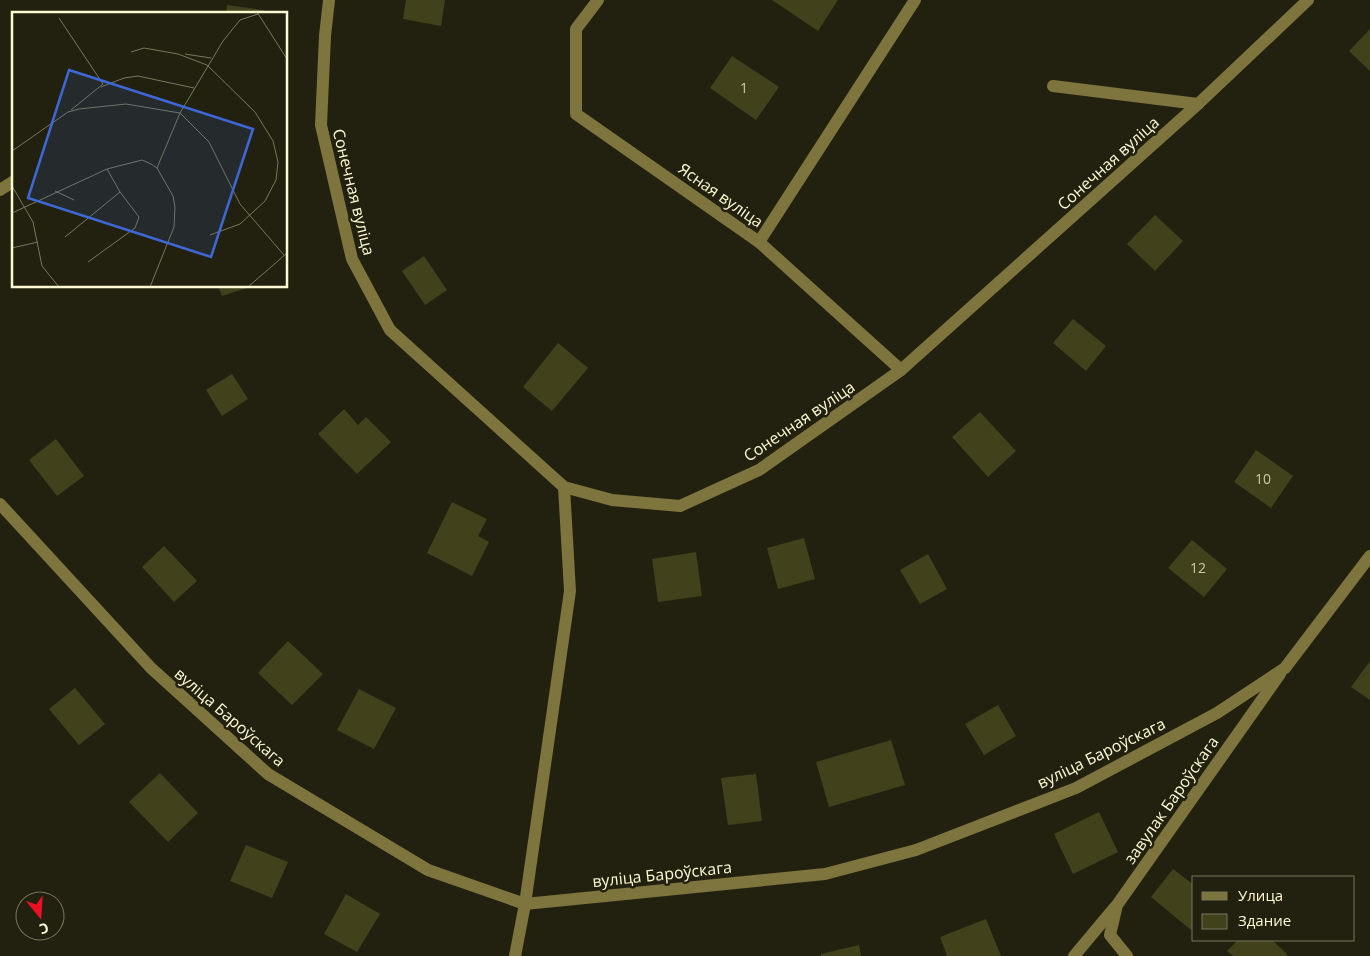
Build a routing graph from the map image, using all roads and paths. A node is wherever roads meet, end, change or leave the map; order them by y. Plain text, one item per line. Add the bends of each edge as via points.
1 (329, 0) edge
2 (598, 0) edge
3 (915, 0) edge
4 (1308, 0) edge
5 (1053, 86) dead end
6 (1198, 104) junction
7 (12, 182) edge
8 (0, 190) edge
9 (759, 242) junction
10 (901, 370) junction
11 (564, 486) junction
12 (0, 504) edge
13 (1370, 556) edge
14 (1285, 668) junction
15 (526, 904) junction
16 (1117, 905) junction
17 (515, 956) edge
18 (1074, 956) edge
19 (1127, 956) edge

1 - 11 street, Сонечная вуліца via 324,36 321,124 352,260 390,330
2 - 9 street, Ясная вуліца via 576,29 576,114
3 - 9 street, Ясная вуліца
4 - 6 street, Сонечная вуліца
5 - 6 street
6 - 10 street, Сонечная вуліца
7 - 8 street
9 - 10 street
10 - 11 street, Сонечная вуліца via 759,470 680,506 612,500
11 - 15 street via 570,591
12 - 15 street, вуліца Бароўскага via 151,668 268,774 428,870
13 - 14 street, вуліца Бароўскага
14 - 15 street, вуліца Бароўскага via 1217,713 1076,788 916,850 825,874
14 - 16 street, завулак Бароўскага
15 - 17 street
16 - 18 street
16 - 19 street, завулак Бароўскага via 1110,935

